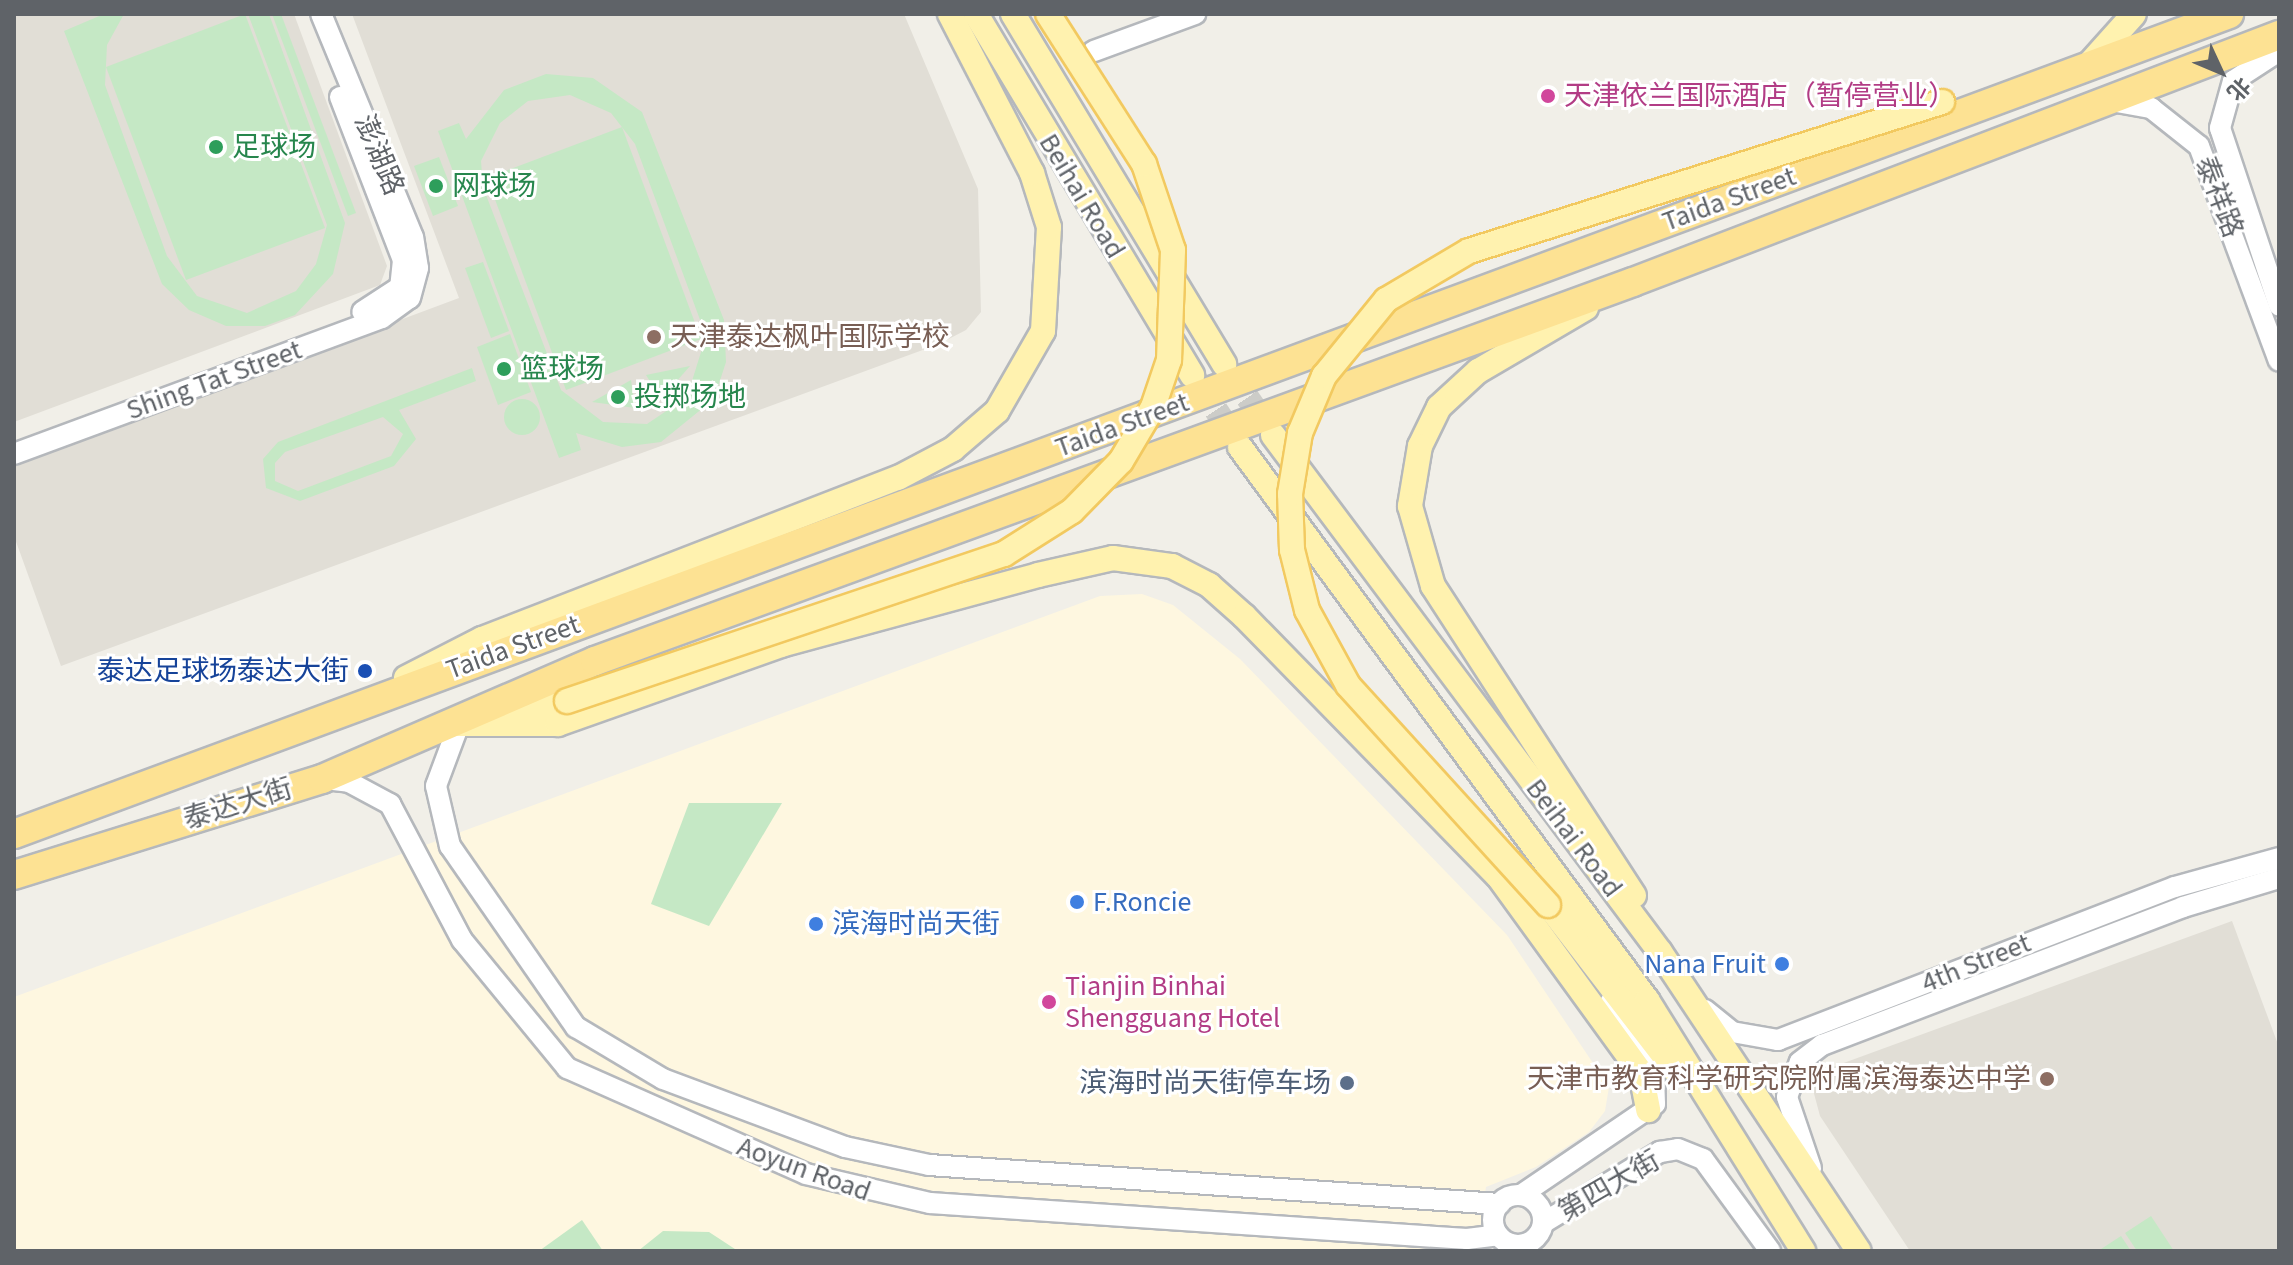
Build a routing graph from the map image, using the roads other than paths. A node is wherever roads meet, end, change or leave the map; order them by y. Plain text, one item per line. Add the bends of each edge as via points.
1 (307, 14) edge
2 (321, 14) edge
3 (950, 14) edge
4 (976, 14) edge
5 (1013, 14) edge
6 (1048, 14) edge
7 (1195, 14) edge
8 (2134, 14) edge
9 (2229, 14) edge
10 (2279, 35) edge
11 (1094, 51) dead end
12 (2279, 51) edge
13 (2084, 67) junction
14 (2009, 94) junction
15 (2095, 102) junction
16 (1633, 282) junction
17 (405, 293) junction
18 (2279, 305) edge
19 (2276, 345) edge
20 (1224, 364) tunnel mouth
21 (1192, 375) tunnel mouth
22 (1273, 435) tunnel mouth
23 (14, 443) edge
24 (1240, 447) tunnel mouth
25 (14, 454) edge
26 (349, 707) junction
27 (459, 724) junction
28 (322, 779) junction
29 (14, 834) edge
30 (2279, 858) edge
31 (14, 875) edge
32 (2279, 878) edge
33 (1660, 952) junction
34 (1590, 962) junction
35 (1687, 992) junction
36 (1648, 1110) junction
37 (1712, 1114) junction
38 (1521, 1195) junction
39 (1824, 1200) junction
40 (1500, 1204) junction
41 (1543, 1223) junction
42 (1499, 1242) edge
43 (1532, 1246) edge
44 (1770, 1251) edge
45 (1803, 1251) edge
46 (1859, 1251) edge

1 - 17 street, 澎湖路 via 394,229
2 - 17 street, 澎湖路 via 413,237 418,268
3 - 26 main road via 1032,173 1051,238 1043,331 997,411 910,472 482,639
4 - 21 main road, Beihai Road
5 - 20 main road, Beihai Road
6 - 27 main road, bridge via 1144,164 1172,240 1177,294 1169,360 1153,407 1121,461 1056,524 1004,554 567,701
7 - 11 street
8 - 13 main road via 2113,45
9 - 13 highway, Taida Street
10 - 15 highway
12 - 18 street, 泰祥路 via 2233,81 2220,128
13 - 14 highway, Taida Street
14 - 26 highway, Taida Street
14 - 34 main road, bridge via 1942,102 1469,251 1386,300 1324,376 1300,433 1290,494 1292,550 1307,610 1348,685 1548,905
15 - 16 highway, Taida Street
15 - 19 street, 泰祥路 via 2151,108 2199,146
16 - 27 highway, Taida Street via 595,661
16 - 33 main road via 1458,387 1420,446 1410,506 1433,586 1584,812
17 - 23 street, Shing Tat Street
17 - 25 street, Shing Tat Street via 382,318
22 - 33 main road, Beihai Road
24 - 37 main road, Beihai Road via 1647,1000
26 - 29 highway, Taida Street
27 - 28 highway, 泰达大街
27 - 36 main road via 558,724 781,645 1038,575 1113,558 1172,566 1244,616 1498,876 1641,1073
27 - 40 street, Aoyun Road via 440,760 436,786 458,860 576,1027 663,1079 845,1147 929,1165
28 - 31 highway, 泰达大街
28 - 42 street, Aoyun Road via 349,782 390,804 471,952 567,1068 806,1174 930,1203
30 - 35 street, 4th Street via 2175,887 1778,1040 1732,1032
32 - 39 street via 1843,1033 1808,1055 1790,1083 1787,1108
33 - 35 main road, Beihai Road
34 - 36 street, 第四大街 via 1654,1081 1658,1095
34 - 37 main road
35 - 39 main road, Beihai Road
36 - 38 street, 第四大街
37 - 45 main road, Beihai Road
38 - 40 street, 第四大街
38 - 41 street, 第四大街 via 1540,1208
39 - 46 main road, Beihai Road
40 - 42 street via 1493,1218
41 - 43 street, 第四大街
41 - 44 street, 第四大街 via 1660,1152 1678,1149 1703,1159
42 - 43 street, 第四大街

